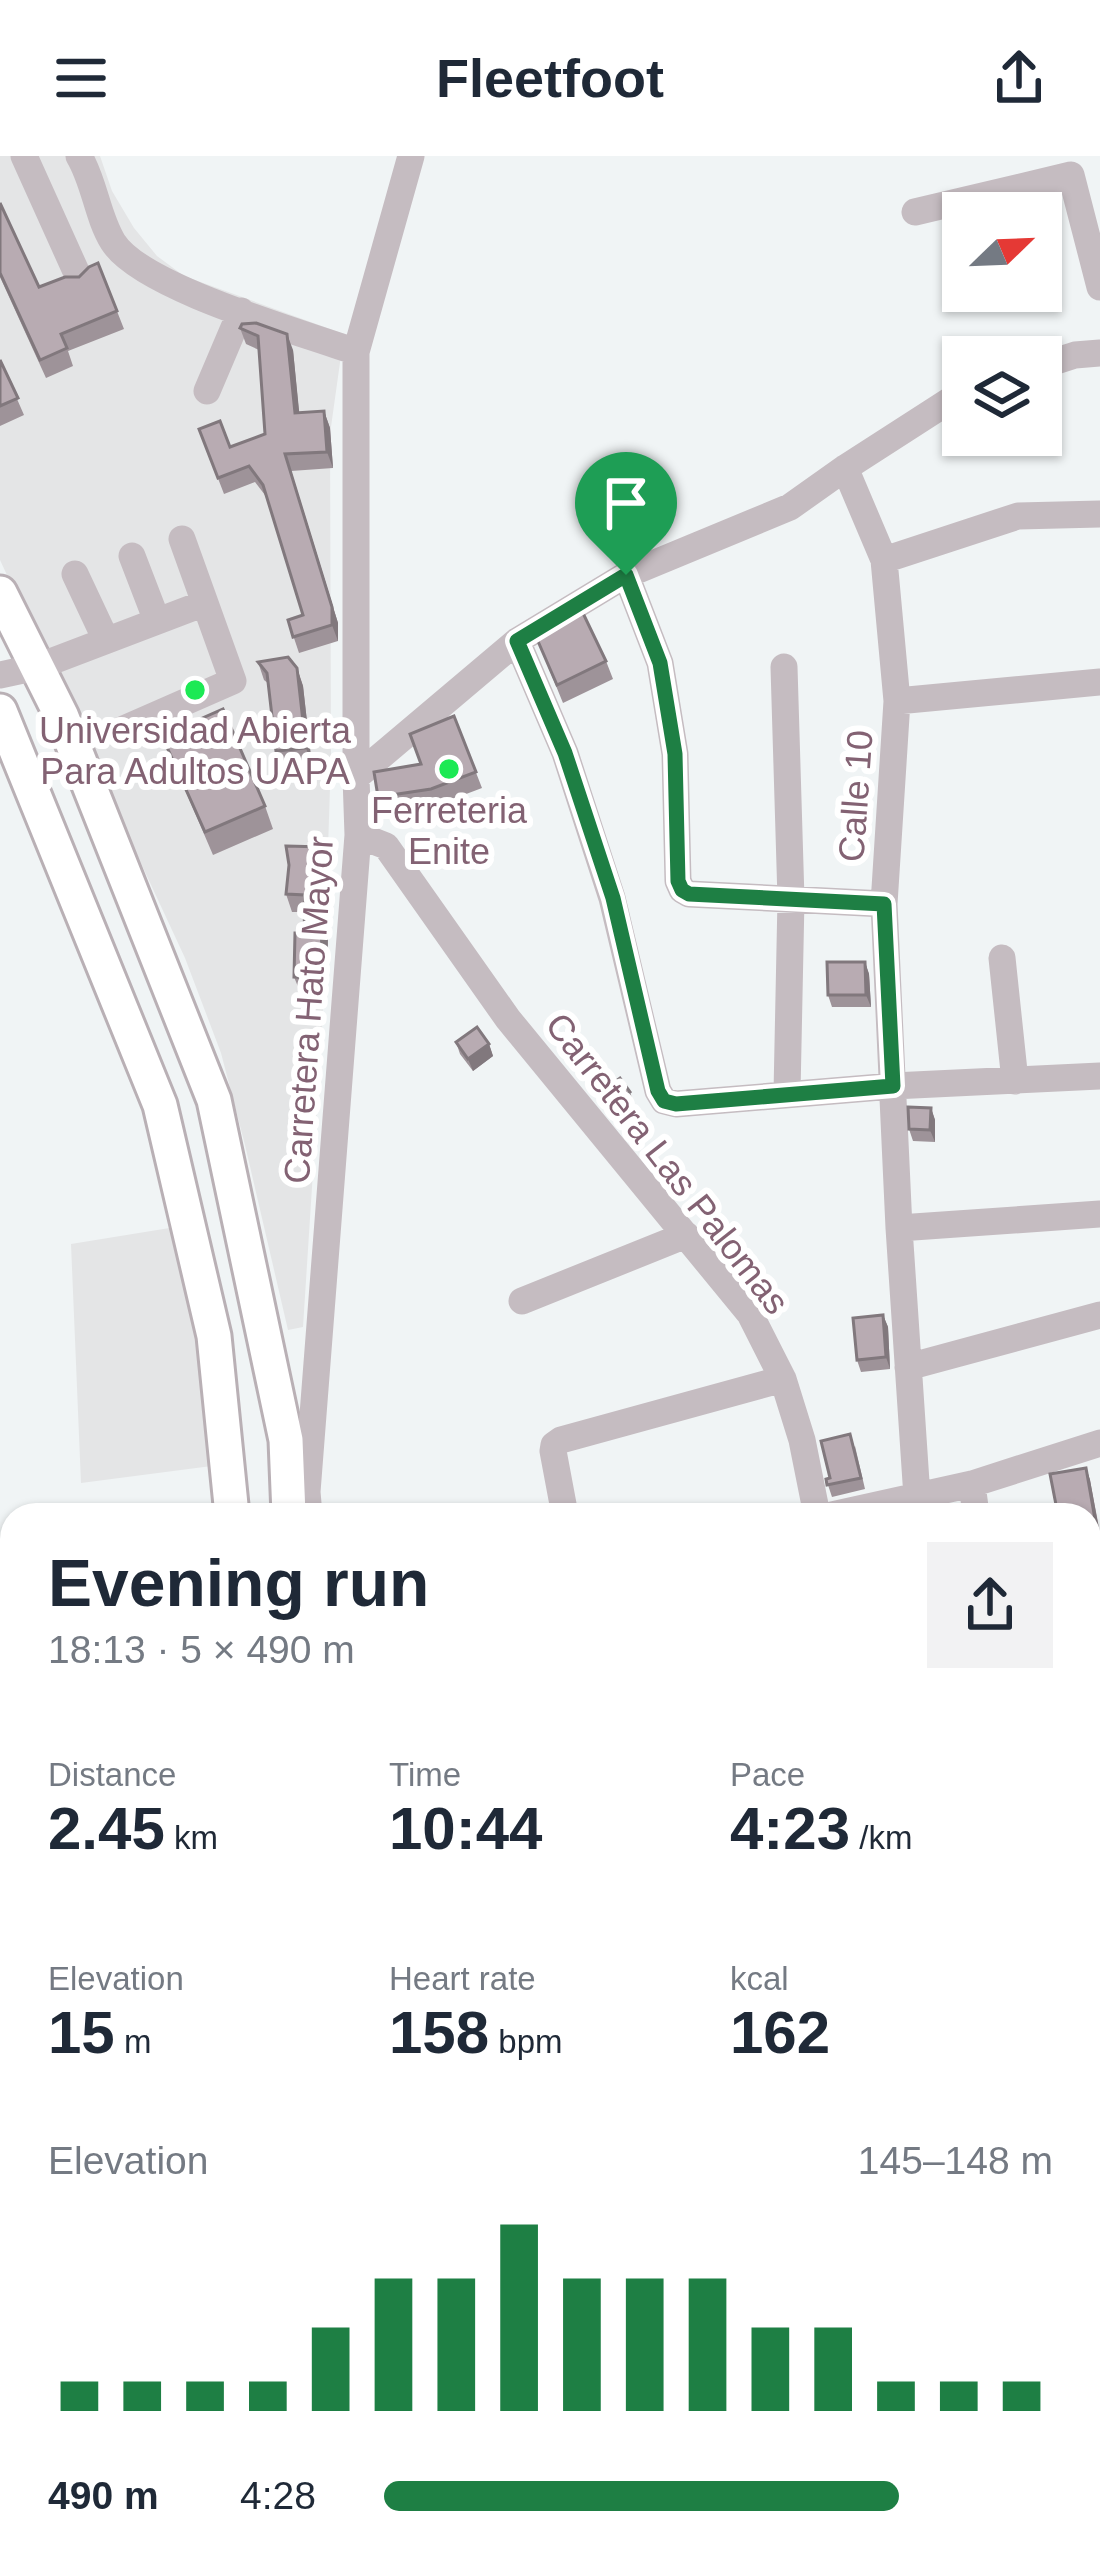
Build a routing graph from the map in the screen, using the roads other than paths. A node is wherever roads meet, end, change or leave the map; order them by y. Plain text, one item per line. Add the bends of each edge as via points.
1 (24, 156) edge
2 (79, 156) edge
3 (411, 156) edge
4 (1075, 165) edge
5 (915, 212) dead end
6 (79, 278) edge
7 (1100, 287) edge
8 (241, 311) junction
9 (356, 352) junction
10 (1100, 353) edge
11 (1062, 359) edge
12 (207, 391) dead end
13 (942, 406) edge
14 (845, 468) junction
15 (1100, 514) edge
16 (182, 539) dead end
17 (132, 556) dead end
18 (884, 560) junction
19 (76, 574) dead end
20 (626, 575) junction
21 (0, 593) edge
22 (205, 603) junction
23 (158, 621) junction
24 (106, 640) junction
25 (517, 641) junction
26 (37, 667) junction
27 (784, 667) dead end
28 (0, 675) edge
29 (1100, 682) edge
30 (897, 701) junction
31 (0, 711) edge
32 (119, 730) dead end
33 (356, 777) junction
34 (358, 836) junction
35 (790, 899) junction
36 (884, 904) junction
37 (1002, 958) dead end
38 (1100, 1076) edge
39 (1015, 1081) junction
40 (893, 1086) junction
41 (787, 1094) junction
42 (1100, 1214) edge
43 (899, 1228) junction
44 (686, 1235) junction
45 (522, 1301) dead end
46 (1100, 1315) edge
47 (908, 1367) junction
48 (783, 1379) junction
49 (1100, 1443) edge
50 (972, 1484) junction
51 (917, 1497) junction
52 (231, 1503) edge
53 (289, 1503) edge
54 (308, 1503) edge
55 (563, 1503) edge
56 (815, 1503) edge
57 (889, 1503) edge
58 (974, 1503) edge

1 - 6 street
2 - 8 street via 122,253 177,288
3 - 9 street, Carretera Hato Mayor
4 - 5 street
4 - 7 street
8 - 9 street
8 - 12 street
9 - 33 street, Carretera Hato Mayor
10 - 11 street
13 - 14 street
14 - 18 street, Calle 10
14 - 20 street via 790,507
15 - 18 street via 1018,516
16 - 22 street
17 - 23 street
18 - 30 street, Calle 10
19 - 24 street
20 - 25 street
20 - 35 street via 660,663 675,754 682,890
21 - 26 main road
22 - 23 street
22 - 32 street via 232,681
23 - 24 street
24 - 26 street
25 - 33 street
25 - 41 street via 613,898 658,1091 676,1104
26 - 28 street
26 - 53 main road via 214,1100 286,1440
27 - 35 street
29 - 30 street
30 - 36 street, Calle 10
31 - 52 main road via 160,1106 214,1336
33 - 34 street, Carretera Hato Mayor
34 - 44 street, Carretera Las Palomas via 386,847 508,1019
34 - 54 street, Carretera Hato Mayor
35 - 36 street
35 - 41 street
36 - 40 street, Calle 10
37 - 39 street
38 - 39 street
39 - 40 street
40 - 41 street
40 - 43 street, Calle 10
42 - 43 street
43 - 47 street, Calle 10
44 - 45 street
44 - 48 street, Carretera Las Palomas via 750,1314
46 - 47 street
47 - 51 street, Calle 10
48 - 55 street via 561,1440 553,1451
48 - 56 street, Carretera Las Palomas
49 - 50 street
50 - 51 street
50 - 58 street
51 - 57 street

